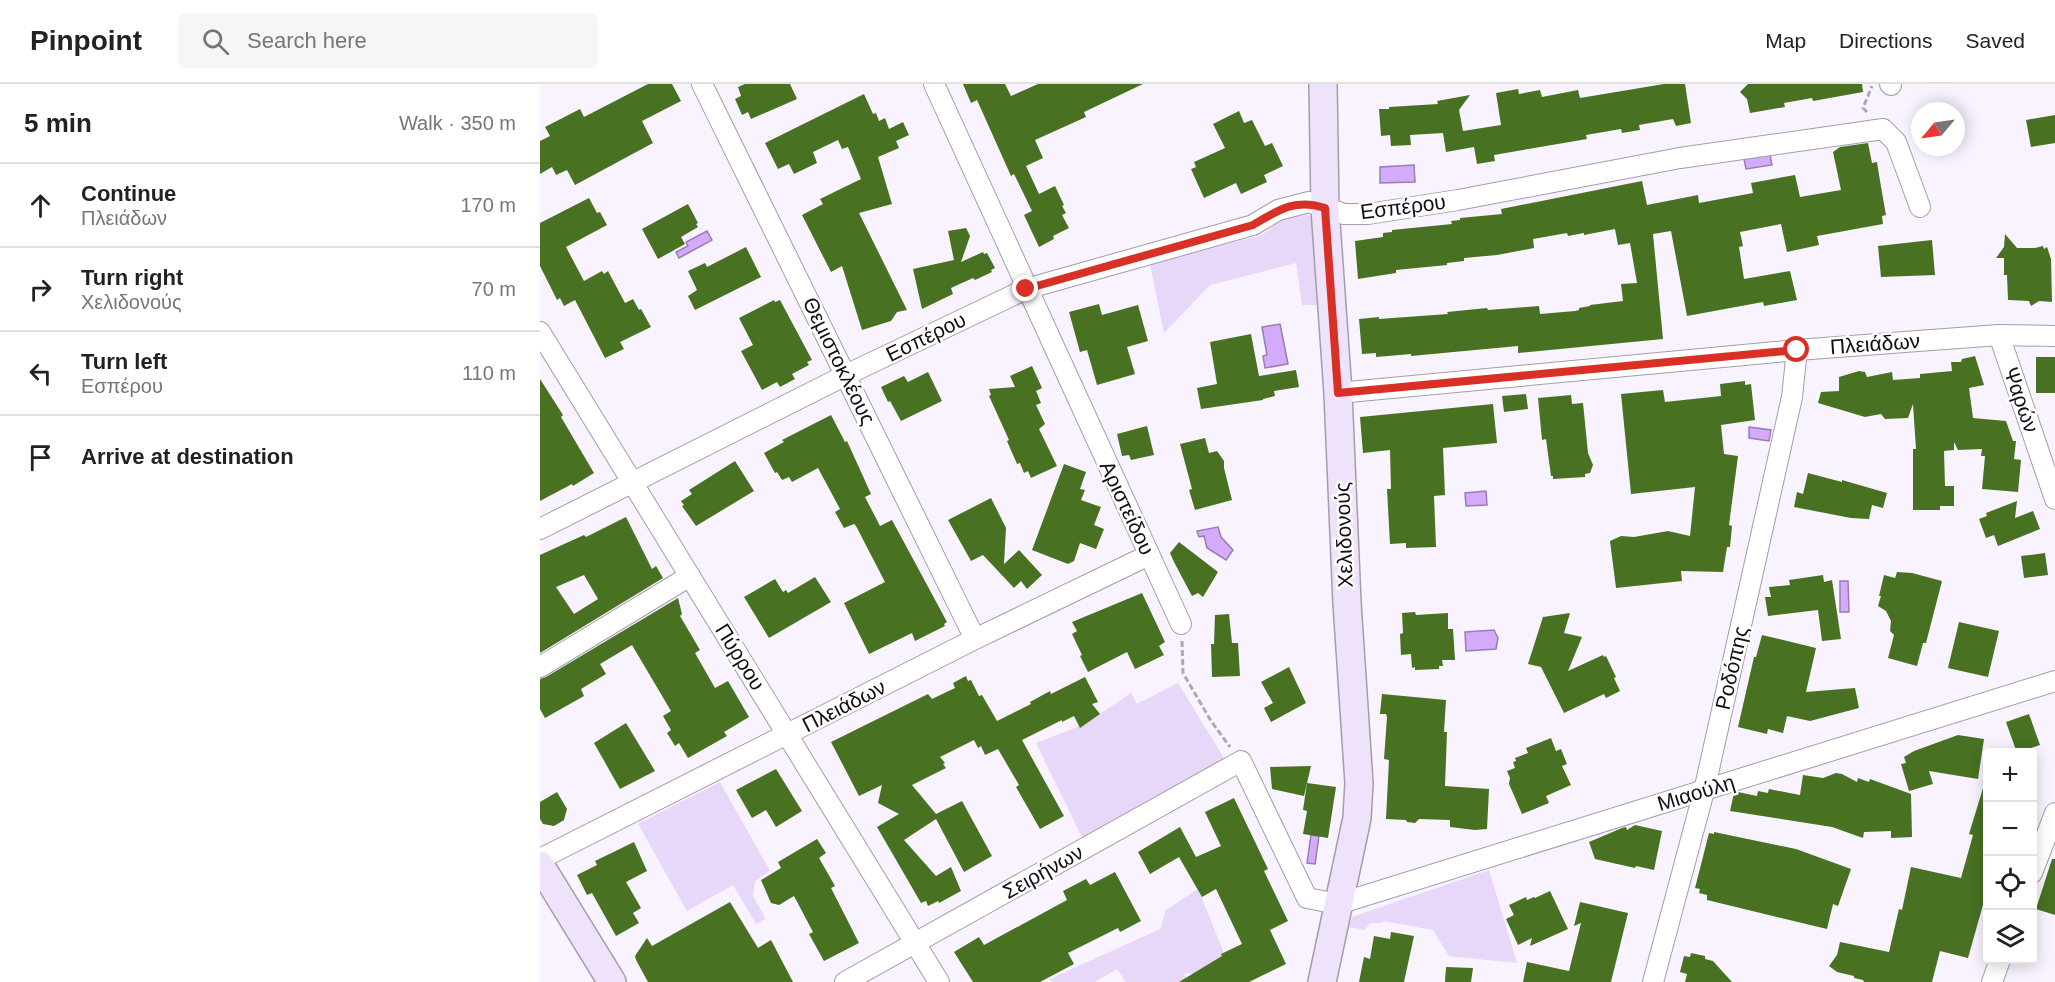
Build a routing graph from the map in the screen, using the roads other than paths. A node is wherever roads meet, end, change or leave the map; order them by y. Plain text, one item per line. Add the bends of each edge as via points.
1 (702, 84) edge
2 (934, 84) edge
3 (1323, 84) edge
4 (1920, 207) dead end
5 (1325, 208) junction
6 (1026, 289) junction
7 (540, 332) edge
8 (1999, 335) junction
9 (2055, 336) edge
10 (1797, 350) junction
11 (846, 375) junction
12 (1338, 393) junction
13 (632, 481) junction
14 (2055, 499) edge
15 (540, 529) edge
16 (1149, 555) junction
17 (690, 576) junction
18 (1181, 624) road end
19 (975, 639) junction
20 (540, 667) edge
21 (2055, 681) edge
22 (788, 735) junction
23 (1704, 791) junction
24 (2055, 813) edge
25 (540, 859) edge
26 (2037, 860) edge
27 (540, 865) edge
28 (540, 901) edge
29 (1338, 904) junction
30 (916, 944) junction
31 (1999, 964) edge
32 (590, 982) edge
33 (612, 982) edge
34 (845, 982) edge
35 (939, 982) edge
36 (1322, 982) edge
37 (1653, 982) edge
38 (1992, 982) edge

1 - 11 street, Θεμιστοκλέους
2 - 6 street, Αριστείδου
3 - 5 street, Χελιδονούς
4 - 5 street, Εσπέρου via 1896,142 1883,129 1680,158 1368,214 1344,214
5 - 6 street, Εσπέρου via 1309,202 1278,210 1253,225
5 - 12 street, Χελιδονούς
6 - 11 street, Εσπέρου
6 - 16 street, Αριστείδου
7 - 13 street, Πύρρου
8 - 9 street, Πλειάδων
8 - 10 street, Πλειάδων
8 - 14 street, Ψαρών
10 - 12 street, Πλειάδων
10 - 23 street, Ροδόπης via 1792,397
11 - 13 street, Εσπέρου
11 - 19 street, Θεμιστοκλέους
12 - 29 street, Χελιδονούς via 1359,783 1357,818
13 - 15 street, Εσπέρου
13 - 17 street, Πύρρου
16 - 18 street, Αριστείδου
16 - 19 street, Πλειάδων
17 - 20 street
17 - 22 street, Πύρρου
19 - 22 street, Πλειάδων
21 - 23 street, Μιαούλη
22 - 25 street, Πλειάδων
22 - 30 street, Πύρρου
23 - 29 street, Μιαούλη
23 - 37 street, Ροδόπης
24 - 26 street
27 - 33 street
28 - 32 street
29 - 30 street, Σειρήνων via 1307,898 1241,761
29 - 36 street, Χελιδονούς
30 - 34 street, Σειρήνων
30 - 35 street, Πύρρου
31 - 38 street

